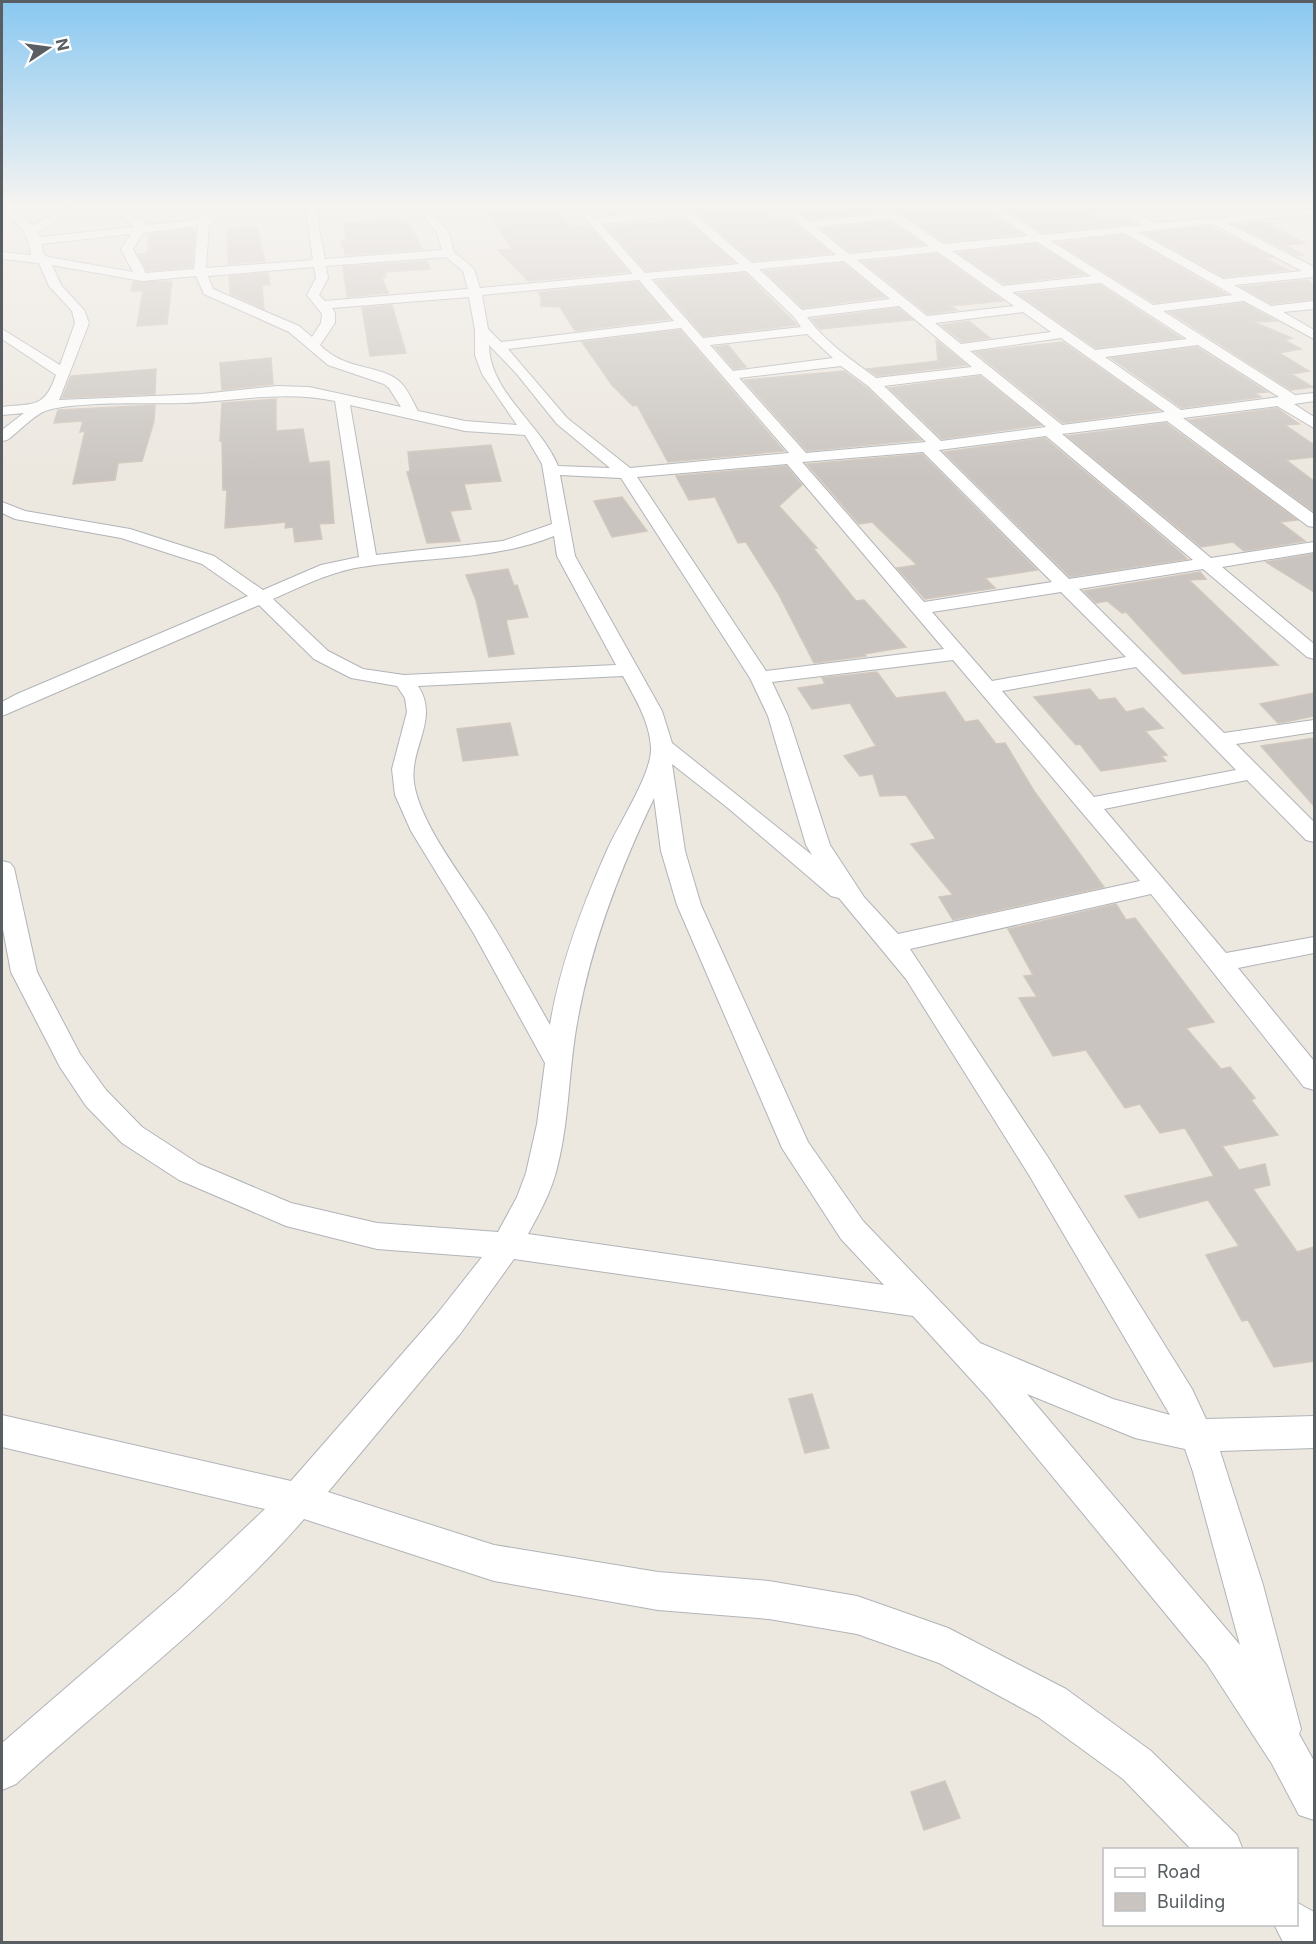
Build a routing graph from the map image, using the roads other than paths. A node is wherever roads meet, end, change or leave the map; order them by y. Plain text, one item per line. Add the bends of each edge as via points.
1 (64, 297) edge
2 (218, 297) edge
3 (315, 297) edge
4 (434, 297) edge
5 (477, 297) edge
6 (658, 297) edge
7 (781, 297) edge
8 (894, 297) edge
9 (1010, 297) edge
10 (1130, 297) edge
11 (1247, 297) joint
12 (901, 302) junction
13 (324, 305) junction
14 (1314, 305) edge
15 (1026, 308) junction
16 (1150, 309) junction
17 (1270, 310) junction
18 (799, 314) junction
19 (927, 321) junction
20 (684, 324) junction
21 (810, 330) junction
22 (2, 333) edge
23 (1064, 334) junction
24 (1314, 335) edge
25 (490, 338) junction
26 (1200, 341) junction
27 (702, 342) junction
28 (314, 344) junction
29 (962, 348) junction
30 (1095, 354) junction
31 (844, 362) junction
32 (986, 369) junction
33 (64, 374) junction
34 (731, 375) junction
35 (873, 383) junction
36 (1314, 397) edge
37 (342, 398) junction
38 (1287, 401) junction
39 (46, 405) junction
40 (2, 411) edge
41 (412, 413) junction
42 (1174, 416) junction
43 (1314, 423) edge
44 (1054, 430) junction
45 (530, 431) junction
46 (2, 436) edge
47 (933, 446) junction
48 (796, 457) junction
49 (551, 470) junction
50 (626, 473) junction
51 (2, 507) edge
52 (1314, 522) edge
53 (560, 527) junction
54 (1314, 547) edge
55 (368, 560) junction
56 (1208, 562) junction
57 (1062, 585) junction
58 (260, 596) junction
59 (920, 608) junction
60 (1312, 648) edge
61 (958, 653) junction
62 (1138, 661) junction
63 (629, 670) junction
64 (760, 678) junction
65 (404, 681) junction
66 (986, 688) junction
67 (2, 710) edge
68 (1314, 726) edge
69 (1221, 740) junction
70 (662, 756) junction
71 (1252, 772) junction
72 (1088, 805) junction
73 (1314, 835) edge
74 (2, 867) edge
75 (1157, 885) junction
76 (855, 903) junction
77 (893, 944) junction
78 (1314, 945) edge
79 (1218, 963) junction
80 (558, 1062) junction
81 (1314, 1080) edge
82 (507, 1244) junction
83 (922, 1304) junction
84 (968, 1353) junction
85 (2, 1431) edge
86 (1314, 1432) edge
87 (1196, 1434) junction
88 (297, 1499) junction
89 (2, 1770) edge
90 (1304, 1776) edge
91 (1220, 1848) edge
92 (1298, 1926) edge
93 (1313, 1942) edge

1 - 33 street via 82,317
2 - 28 street via 286,324
3 - 13 street
4 - 13 street
5 - 25 street
6 - 20 street
7 - 18 street
8 - 12 street
9 - 15 street
10 - 16 street
11 - 16 street
11 - 17 street
12 - 18 street
12 - 19 street
13 - 28 street via 329,313 328,323
14 - 17 street
15 - 19 street
15 - 23 street
16 - 26 street
17 - 24 street
18 - 21 street
19 - 29 street
20 - 25 street
20 - 27 street
21 - 27 street
21 - 31 street
22 - 33 street
23 - 29 street
23 - 30 street
25 - 45 street via 482,355 489,374
25 - 50 street via 562,422
26 - 30 street
26 - 38 street
27 - 34 street
28 - 41 street via 337,364 381,376 395,385
29 - 32 street
30 - 42 street
31 - 34 street
31 - 35 street
32 - 35 street
32 - 44 street
33 - 39 street via 56,396
34 - 48 street
35 - 47 street
36 - 38 street
37 - 39 street via 277,390 202,398
37 - 41 street
37 - 55 street
38 - 42 street
38 - 43 street
39 - 40 street
39 - 46 street
41 - 45 street via 465,426
42 - 44 street
42 - 52 street
44 - 47 street
44 - 56 street
45 - 49 street
47 - 48 street
47 - 57 street
48 - 50 street
48 - 59 street
49 - 50 street
49 - 53 street
50 - 64 street
51 - 58 street via 21,515 124,533 166,545 208,560
53 - 55 street via 513,545
53 - 63 street via 566,556
54 - 56 street
55 - 58 street via 327,569
56 - 57 street
56 - 60 street
57 - 59 street
57 - 62 street
58 - 65 street via 321,655 358,674
58 - 67 street
59 - 61 street
61 - 64 street
61 - 66 street
62 - 66 street
62 - 69 street
63 - 65 street
63 - 70 street via 652,711
64 - 76 street via 778,716 818,845
65 - 80 street via 416,700 417,713 402,770 405,793 421,828
66 - 72 street
68 - 69 street
69 - 71 street
70 - 76 street via 728,796
70 - 80 street via 594,917 569,996
70 - 83 street via 673,851 689,905 796,1148 852,1230
71 - 72 street
71 - 73 street
72 - 75 street
74 - 82 street via 24,972 70,1060 96,1098 132,1135 189,1172 286,1214 377,1236
75 - 77 street
75 - 79 street
76 - 77 street
77 - 87 street via 1040,1167
78 - 79 street
79 - 81 street
80 - 82 street via 545,1163
82 - 83 street
82 - 88 street via 463,1308
83 - 84 street
84 - 87 street via 1122,1418
84 - 90 street via 1221,1650
85 - 88 street
86 - 87 street
87 - 90 street
88 - 89 street via 255,1545
88 - 91 street via 494,1563 658,1591 769,1600 857,1616 948,1647 1052,1703 1137,1765
92 - 93 street

